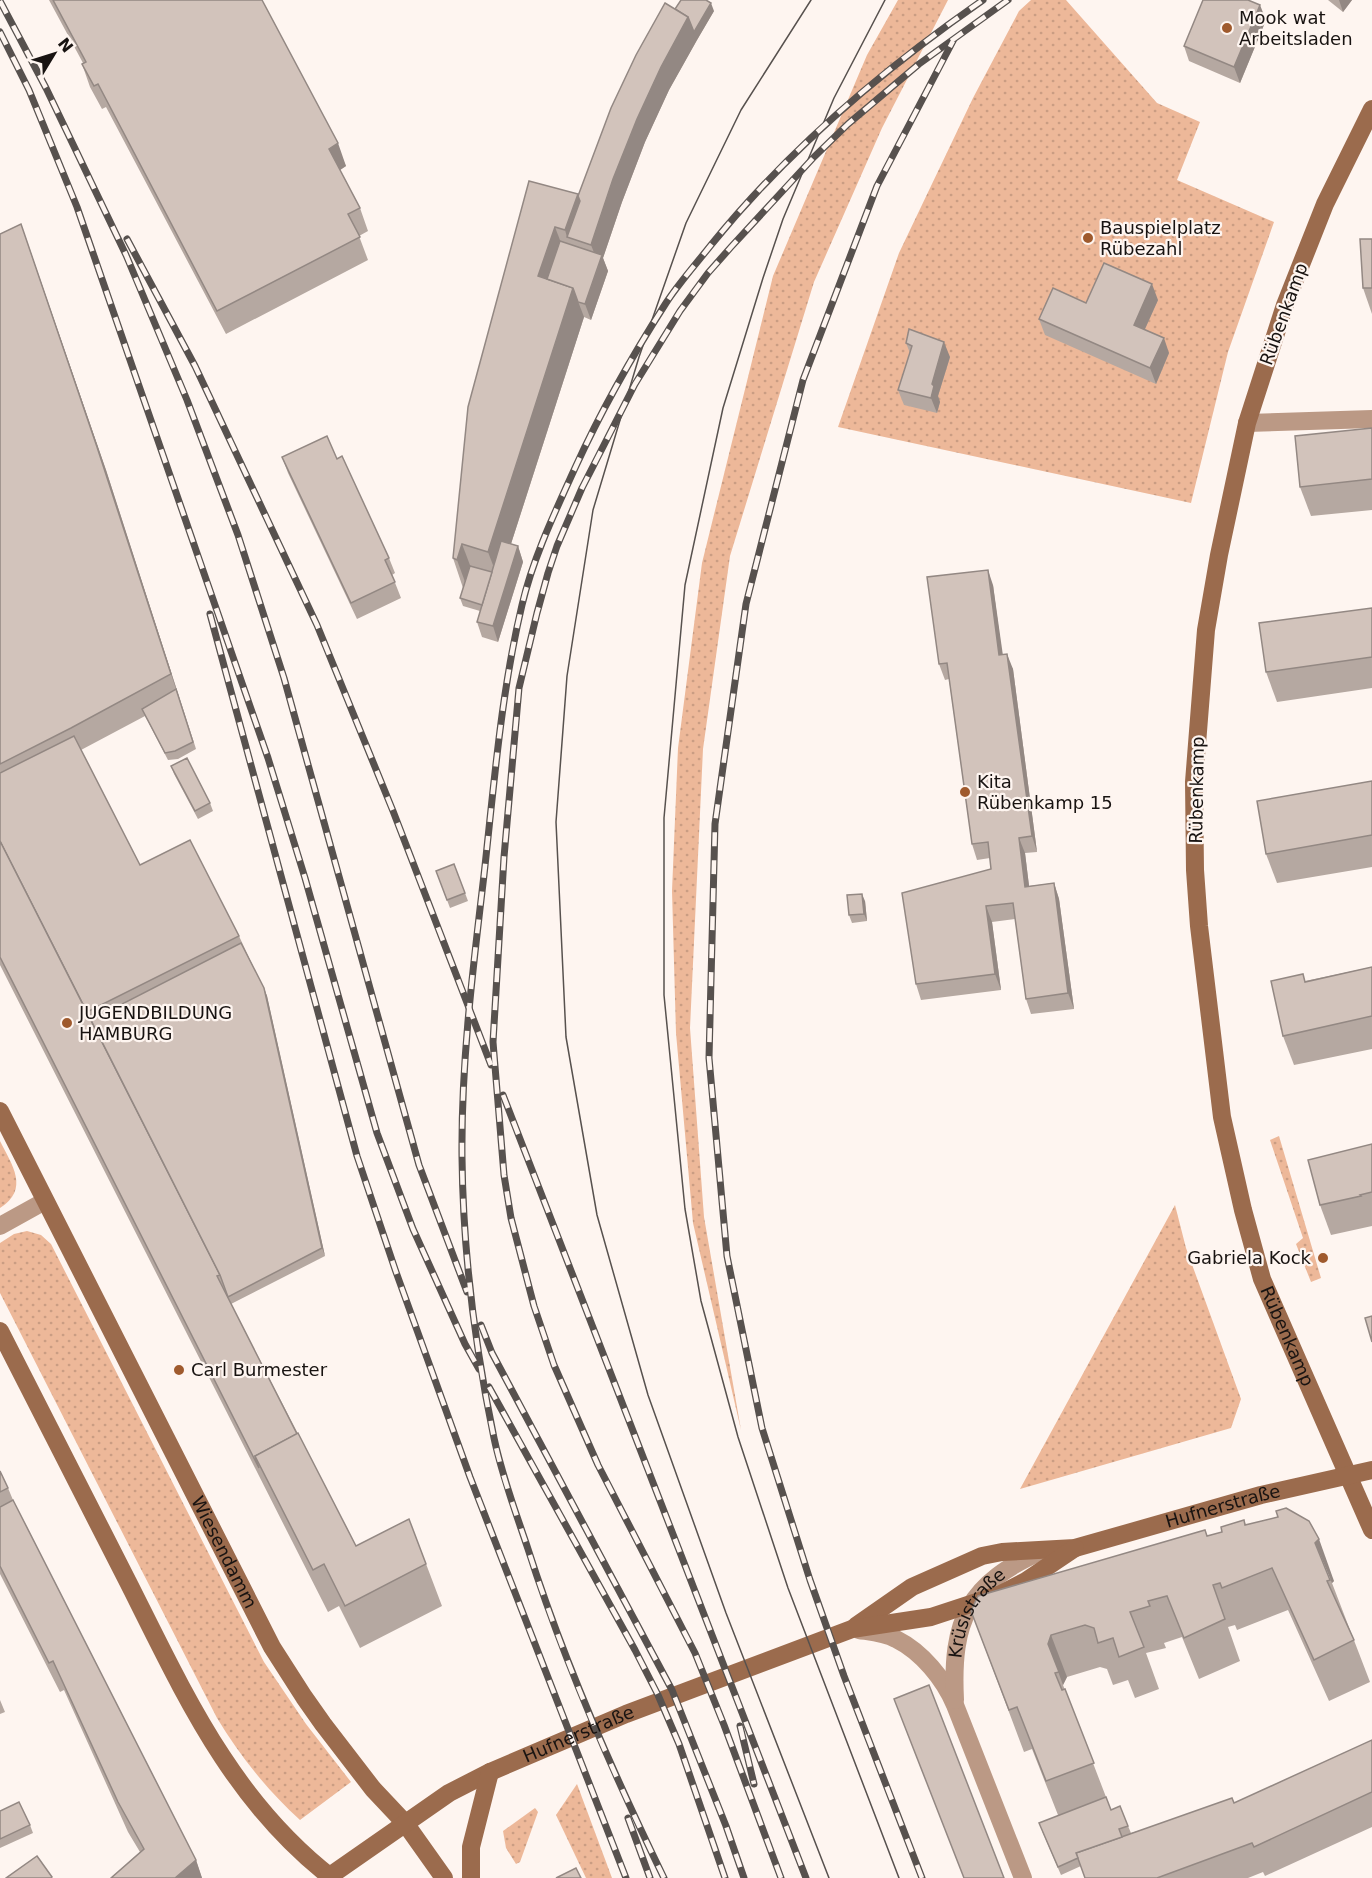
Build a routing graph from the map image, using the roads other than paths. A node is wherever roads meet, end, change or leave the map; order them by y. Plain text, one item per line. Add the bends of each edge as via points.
1 (1372, 109) edge
2 (1372, 419) edge
3 (1247, 423) junction
4 (0, 1112) edge
5 (45, 1201) junction
6 (0, 1226) edge
7 (0, 1331) edge
8 (1372, 1470) edge
9 (1349, 1474) junction
10 (1372, 1530) edge
11 (1075, 1548) junction
12 (1044, 1550) junction
13 (971, 1604) junction
14 (852, 1629) junction
15 (955, 1705) junction
16 (489, 1772) junction
17 (405, 1823) junction
18 (329, 1877) edge
19 (444, 1878) edge
20 (471, 1878) edge
21 (1023, 1878) edge

1 - 3 street, Rübenkamp via 1325,204 1285,305
2 - 3 street
3 - 9 street, Rübenkamp via 1219,555 1202,669 1194,782 1199,926 1222,1117 1243,1210 1263,1279
4 - 5 street, Wiesendamm
5 - 6 street
5 - 17 street, Wiesendamm via 272,1647 323,1724
7 - 18 street via 204,1729 231,1772 274,1826
8 - 9 street, Hufnerstraße
9 - 10 street, Rübenkamp
9 - 11 street, Hufnerstraße
11 - 12 street, Hufnerstraße
11 - 13 street, Hufnerstraße via 1026,1581
12 - 13 street, Krüsistraße via 1000,1574
12 - 14 street, Hufnerstraße via 982,1556 912,1587
13 - 14 street, Hufnerstraße via 931,1617
13 - 15 street, Krüsistraße via 957,1638
14 - 15 street, Krüsistraße via 882,1633 906,1645 942,1681
14 - 16 street, Hufnerstraße via 626,1714
15 - 21 street, Krüsistraße
16 - 17 street, Hufnerstraße
16 - 20 street via 471,1846
17 - 18 street, Hufnerstraße
17 - 19 street, Wiesendamm

